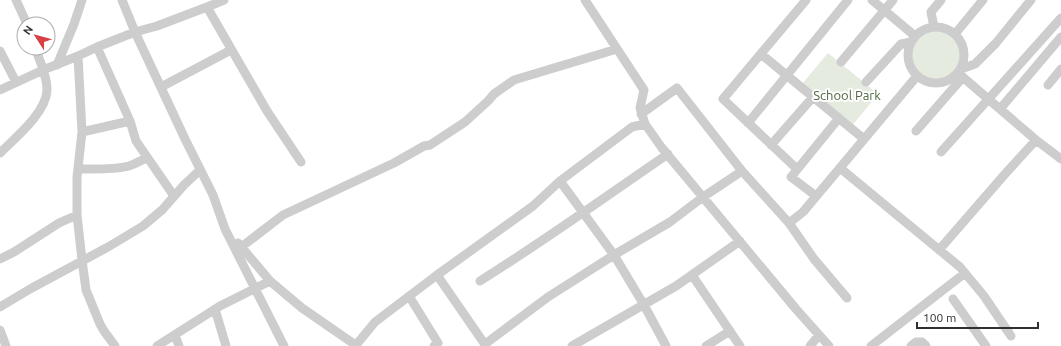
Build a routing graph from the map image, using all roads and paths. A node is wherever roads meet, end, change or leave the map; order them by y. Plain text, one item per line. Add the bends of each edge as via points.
1 (16, 0) edge
2 (82, 0) edge
3 (122, 0) edge
4 (224, 0) edge
5 (584, 0) edge
6 (806, 0) edge
7 (848, 0) edge
8 (872, 0) edge
9 (893, 0) edge
10 (941, 0) edge
11 (983, 0) edge
12 (1032, 0) edge
13 (208, 7) junction
14 (884, 10) junction
15 (23, 16) edge
16 (1061, 18) edge
17 (934, 27) junction
18 (135, 32) junction
19 (955, 34) junction
20 (1061, 38) edge
21 (913, 39) junction
22 (97, 47) junction
23 (617, 49) junction
24 (231, 50) junction
25 (0, 51) edge
26 (761, 54) junction
27 (39, 56) edge
28 (78, 56) junction
29 (841, 62) dead end
30 (57, 65) junction
31 (1061, 69) edge
32 (44, 70) junction
33 (961, 73) junction
34 (787, 76) junction
35 (917, 76) junction
36 (16, 82) junction
37 (866, 82) dead end
38 (1048, 85) dead end
39 (161, 87) junction
40 (0, 90) edge
41 (813, 97) junction
42 (988, 99) junction
43 (1000, 109) junction
44 (641, 114) junction
45 (839, 118) junction
46 (130, 121) junction
47 (748, 123) junction
48 (645, 124) junction
49 (916, 131) dead end
50 (82, 132) junction
51 (864, 139) junction
52 (1036, 140) junction
53 (771, 145) junction
54 (940, 152) dead end
55 (0, 153) edge
56 (668, 154) junction
57 (147, 158) junction
58 (1061, 160) edge
59 (300, 162) dead end
60 (840, 168) junction
61 (78, 169) junction
62 (797, 169) junction
63 (200, 170) junction
64 (742, 171) junction
65 (560, 181) junction
66 (174, 196) junction
67 (816, 196) junction
68 (703, 197) junction
69 (584, 213) junction
70 (77, 215) junction
71 (789, 224) junction
72 (740, 241) junction
73 (239, 249) junction
74 (940, 250) junction
75 (614, 255) junction
76 (0, 259) edge
77 (82, 260) junction
78 (965, 273) junction
79 (437, 276) junction
80 (692, 276) junction
81 (270, 281) junction
82 (480, 281) dead end
83 (255, 288) junction
84 (409, 296) junction
85 (847, 298) dead end
86 (953, 299) dead end
87 (644, 305) junction
88 (0, 307) edge
89 (215, 309) junction
90 (0, 330) edge
91 (730, 331) junction
92 (175, 335) junction
93 (819, 335) junction
94 (1011, 336) dead end
95 (485, 345) edge
96 (6, 346) edge
97 (116, 346) edge
98 (157, 346) edge
99 (179, 346) edge
100 (226, 346) edge
101 (284, 346) edge
102 (357, 346) edge
103 (434, 346) edge
104 (572, 346) edge
105 (666, 346) edge
106 (706, 346) edge
107 (740, 346) edge
108 (810, 346) edge
109 (829, 346) edge
110 (871, 346) edge
111 (911, 346) edge
112 (926, 346) edge
113 (986, 346) edge

1 - 15 street
2 - 30 street
3 - 18 street
4 - 13 street
5 - 23 street
6 - 26 street
7 - 34 street
8 - 14 street
9 - 14 street
10 - 17 street via 931,12
11 - 19 street
12 - 33 street via 996,43 975,64
13 - 18 street
13 - 24 street
14 - 21 street
14 - 29 street
16 - 42 street
17 - 19 street via 944,27
17 - 21 street via 924,29
18 - 22 street
18 - 39 street
19 - 33 street via 964,49
20 - 43 street
21 - 35 street via 908,52 909,62
21 - 37 street via 901,44
22 - 28 street
22 - 46 street
23 - 44 street via 644,90
23 - 73 street via 514,80 494,94 465,122 430,145 283,215
24 - 39 street
24 - 59 street
25 - 36 street
26 - 34 street
26 - 47 street via 723,99
27 - 32 street
28 - 30 street
28 - 50 street
30 - 32 street
31 - 38 street
32 - 36 street
32 - 55 street via 46,100 39,113
33 - 35 street via 939,84 927,82
33 - 42 street
33 - 49 street
34 - 41 street
34 - 47 street
35 - 51 street
36 - 40 street
39 - 63 street
41 - 45 street
41 - 53 street
42 - 43 street
42 - 54 street
43 - 52 street
44 - 48 street
44 - 64 street via 678,88
45 - 51 street
45 - 62 street
46 - 50 street
46 - 57 street via 136,141
47 - 53 street
48 - 56 street
48 - 65 street via 632,127
50 - 61 street
51 - 60 street
52 - 58 street
52 - 74 street
53 - 62 street
56 - 68 street
56 - 69 street
57 - 61 street via 123,167
57 - 66 street
60 - 67 street
60 - 74 street
61 - 70 street
62 - 67 street via 791,177
63 - 66 street
63 - 73 street via 225,229
64 - 68 street
64 - 71 street
65 - 69 street
65 - 79 street via 533,206
66 - 77 street via 143,226
67 - 71 street
68 - 72 street
68 - 75 street via 670,222
69 - 75 street
69 - 82 street
70 - 76 street
70 - 77 street
71 - 85 street
72 - 80 street
72 - 93 street
73 - 81 street
73 - 83 street
74 - 78 street
75 - 87 street
75 - 95 street via 548,297
77 - 88 street
77 - 97 street via 86,290 100,324
78 - 94 street
78 - 110 street
79 - 84 street
79 - 95 street
80 - 87 street
80 - 91 street
81 - 83 street
81 - 102 street via 302,308
83 - 89 street
83 - 101 street
84 - 102 street via 375,322
84 - 103 street via 438,343
86 - 113 street
87 - 104 street
87 - 105 street
89 - 92 street
89 - 100 street
90 - 96 street
91 - 106 street
91 - 107 street
92 - 98 street
92 - 99 street
93 - 108 street
93 - 109 street
111 - 112 street via 916,342 922,342

